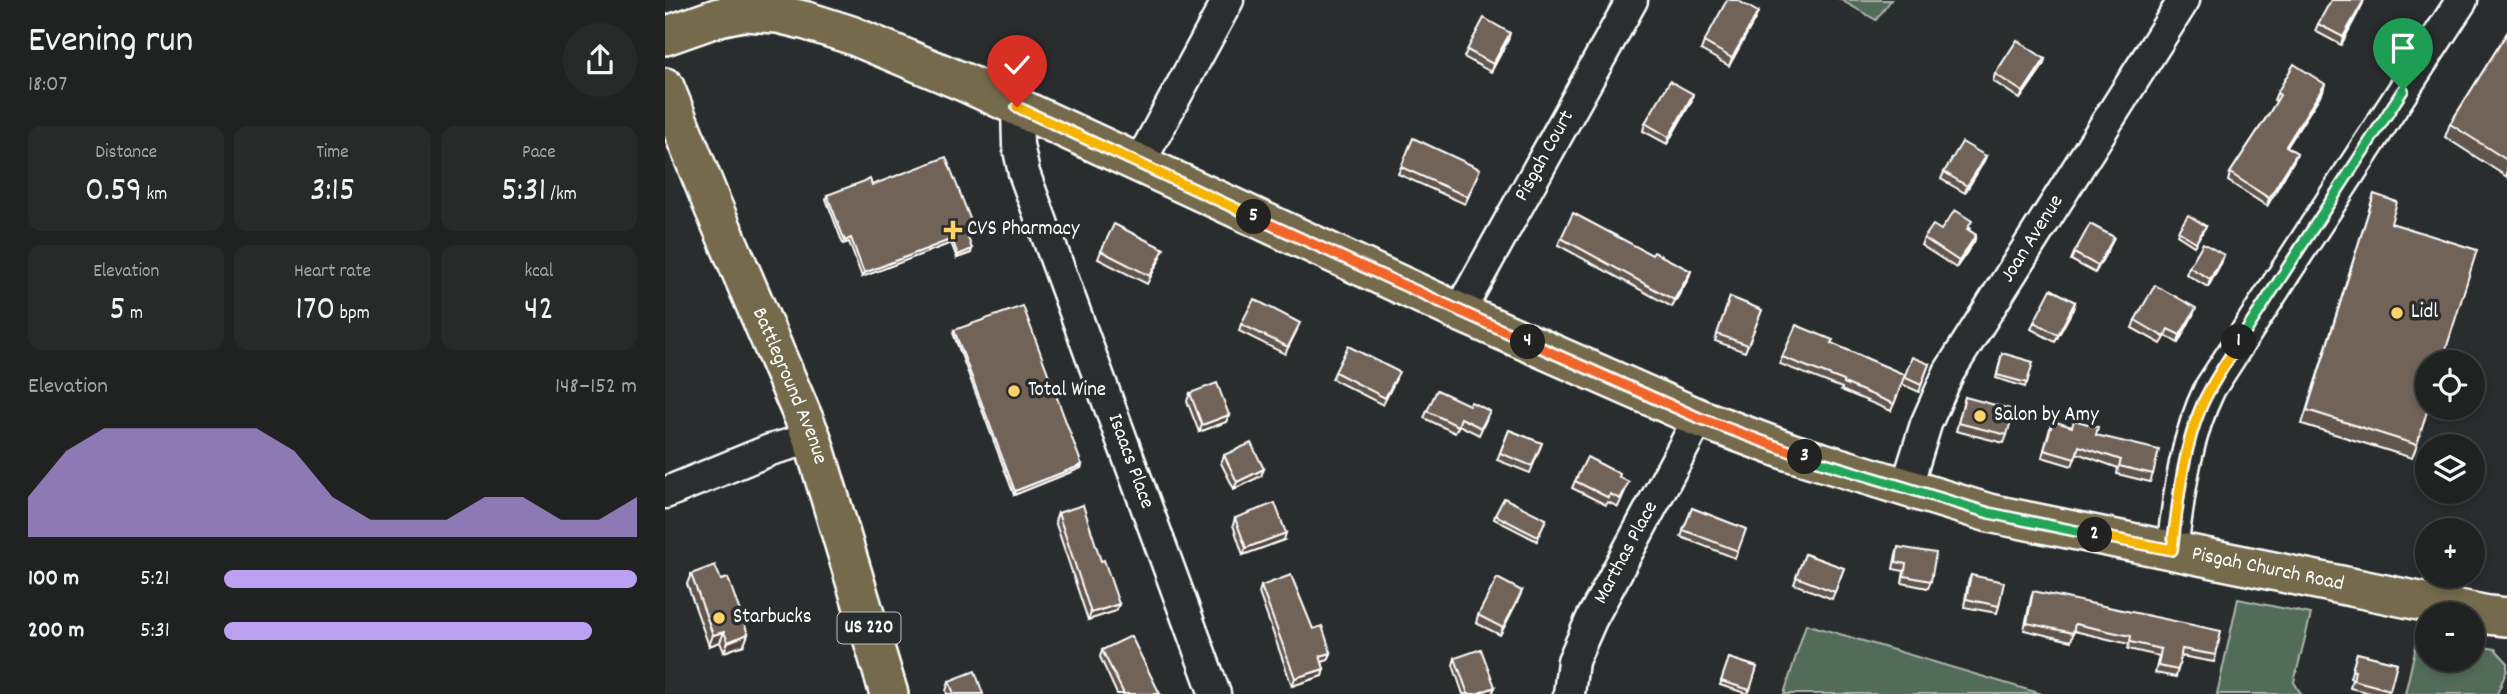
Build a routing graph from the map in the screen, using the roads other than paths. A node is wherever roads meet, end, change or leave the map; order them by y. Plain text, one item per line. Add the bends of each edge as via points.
1 (812, 0) edge
2 (1228, 0) edge
3 (1632, 0) edge
4 (2184, 0) edge
5 (2462, 0) edge
6 (665, 36) edge
7 (949, 76) junction
8 (665, 87) edge
9 (1017, 107) junction
10 (1139, 164) junction
11 (1459, 312) junction
12 (1699, 418) junction
13 (812, 438) junction
14 (1906, 489) junction
15 (665, 493) edge
16 (2172, 550) junction
17 (2507, 617) edge
18 (889, 694) edge
19 (1216, 694) edge
20 (1569, 694) edge

1 - 7 main road
2 - 10 street
3 - 11 street, Pisgah Court
4 - 14 street, Joan Avenue via 1949,372 1926,424
5 - 16 street via 2210,388 2188,444
6 - 7 main road, Pisgah Church Road via 731,13 778,14 837,30
7 - 9 main road, Pisgah Church Road
8 - 13 main road, Battleground Avenue / US 220
9 - 10 main road, Pisgah Church Road
9 - 19 street, Isaacs Place via 1024,173
10 - 11 main road, Pisgah Church Road
11 - 12 main road, Pisgah Church Road
12 - 14 main road, Pisgah Church Road
12 - 20 street, Marthas Place via 1591,620 1573,660
13 - 15 street via 769,450
13 - 18 main road, Battleground Avenue / US 220
14 - 16 main road, Pisgah Church Road via 1989,513
16 - 17 main road, Pisgah Church Road

